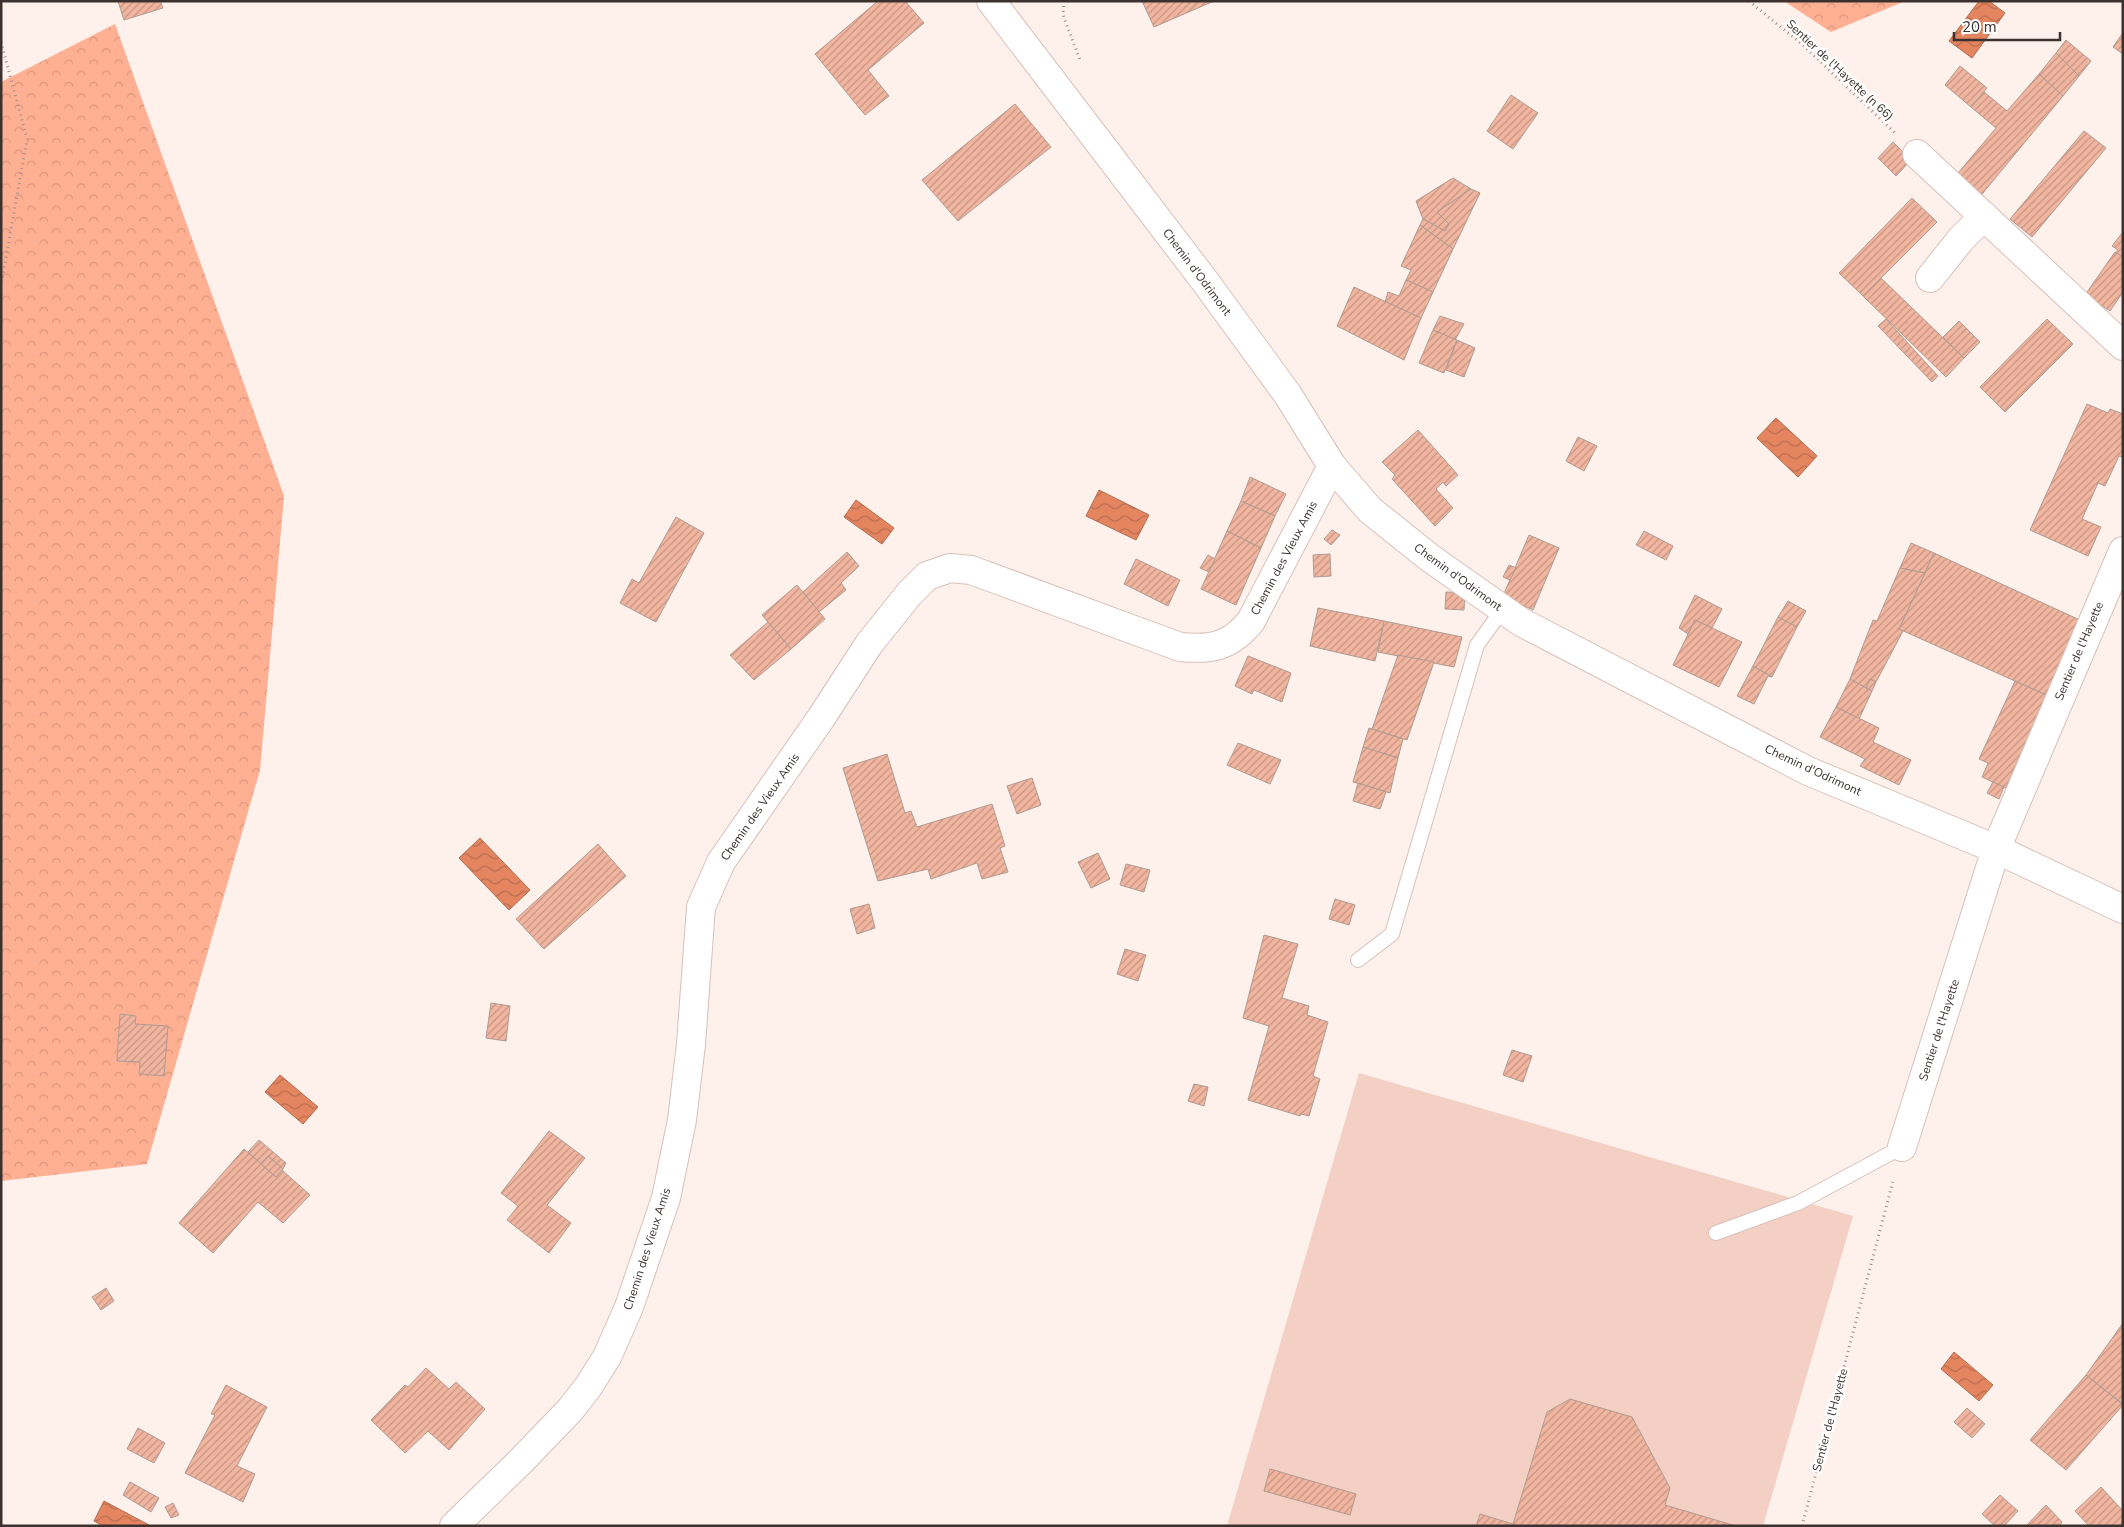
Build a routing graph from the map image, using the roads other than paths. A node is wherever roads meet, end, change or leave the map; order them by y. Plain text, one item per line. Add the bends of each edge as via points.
1 (991, 1) edge
2 (1917, 154) road end
3 (1984, 216) junction
4 (1930, 278) dead end
5 (2123, 346) edge
6 (1332, 466) junction
7 (2123, 551) edge
8 (1503, 610) junction
9 (1996, 849) junction
10 (2123, 910) edge
11 (1358, 960) dead end
12 (1902, 1146) joint
13 (1716, 1233) dead end
14 (454, 1526) edge

1 - 6 street, Chemin d'Odrimont via 1221,303 1288,395
2 - 3 street
3 - 4 street
3 - 5 street
6 - 8 street, Chemin d'Odrimont via 1370,510
6 - 14 street, Chemin des Vieux Amis via 1251,621 1240,634 1222,644 1203,649 1180,648 970,570 950,568 927,576 910,594 869,644 720,862 701,907 682,1120 666,1198 629,1308 607,1357 570,1410
7 - 9 street, Sentier de l'Hayette
8 - 9 street, Chemin d'Odrimont via 1808,771
8 - 11 lane via 1477,645 1392,934
9 - 10 street, Chemin d'Odrimont
9 - 12 street, Sentier de l'Hayette
12 - 13 lane via 1798,1203

